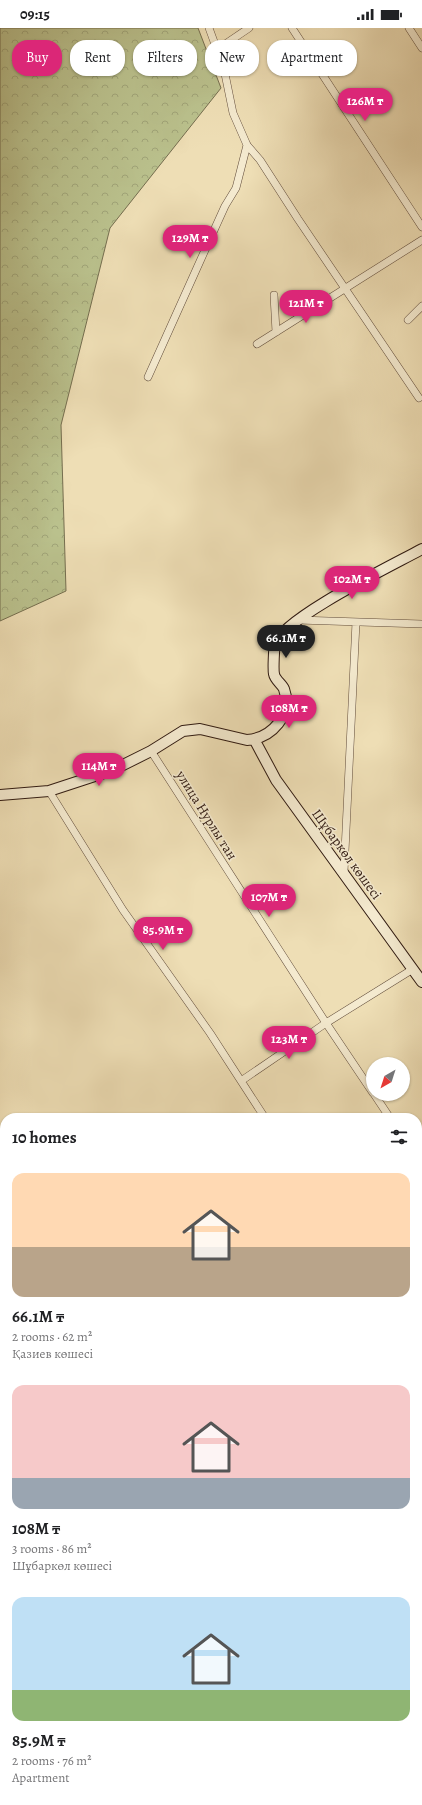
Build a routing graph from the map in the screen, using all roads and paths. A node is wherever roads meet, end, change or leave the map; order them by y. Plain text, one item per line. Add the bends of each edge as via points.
1 (209, 28) edge
2 (249, 28) edge
3 (292, 28) edge
4 (408, 28) edge
5 (214, 40) edge
6 (231, 40) edge
7 (422, 48) edge
8 (225, 76) edge
9 (247, 145) junction
10 (422, 227) edge
11 (422, 240) edge
12 (346, 289) junction
13 (274, 296) dead end
14 (422, 306) edge
15 (408, 320) dead end
16 (276, 332) junction
17 (257, 344) dead end
18 (148, 377) dead end
19 (419, 398) dead end
20 (422, 549) edge
21 (298, 620) junction
22 (356, 622) junction
23 (422, 624) edge
24 (254, 740) junction
25 (151, 751) junction
26 (49, 791) junction
27 (0, 795) edge
28 (344, 872) junction
29 (413, 969) junction
30 (422, 982) edge
31 (326, 1023) junction
32 (241, 1081) junction
33 (366, 1083) edge
34 (378, 1101) edge
35 (262, 1113) edge
36 (386, 1113) edge

1 - 5 street
2 - 6 street
3 - 10 street
4 - 7 street
8 - 9 street via 233,113
9 - 12 street via 260,160
9 - 18 street via 236,188
11 - 12 street
12 - 16 street
12 - 19 street
13 - 16 street
14 - 15 street
16 - 17 street
20 - 21 street
21 - 22 street
21 - 24 street via 275,643 274,675 284,689 286,705 281,721 270,733
22 - 23 street
22 - 28 street
24 - 25 street via 200,729 183,731
24 - 28 street, Шұбаркөл көшесі via 276,780
25 - 26 street via 113,770
25 - 31 street, улица Нурлы тан
26 - 27 street
26 - 32 street via 123,910
28 - 29 street, Шұбаркөл көшесі
29 - 30 street, Шұбаркөл көшесі
29 - 31 street
31 - 32 street
31 - 33 street, улица Нурлы тан
32 - 35 street
34 - 36 street, улица Нурлы тан

